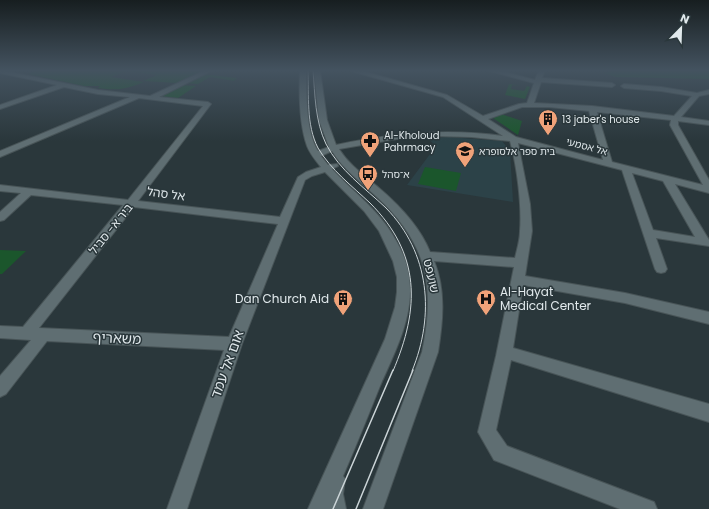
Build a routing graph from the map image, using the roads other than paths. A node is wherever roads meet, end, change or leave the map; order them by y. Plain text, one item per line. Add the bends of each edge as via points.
1 (37, 94) edge
2 (112, 94) edge
3 (160, 94) edge
4 (304, 94) edge
5 (320, 94) edge
6 (438, 94) edge
7 (534, 94) edge
8 (689, 94) edge
9 (701, 94) edge
10 (696, 95) junction
11 (138, 97) junction
12 (151, 98) junction
13 (530, 104) junction
14 (0, 107) edge
15 (592, 108) junction
16 (483, 118) junction
17 (676, 118) junction
18 (709, 123) edge
19 (513, 139) junction
20 (332, 144) junction
21 (0, 154) edge
22 (316, 155) junction
23 (342, 159) junction
24 (608, 163) junction
25 (326, 167) junction
26 (626, 168) junction
27 (667, 179) junction
28 (0, 188) edge
29 (709, 189) edge
30 (28, 192) junction
31 (132, 202) junction
32 (0, 218) edge
33 (284, 221) junction
34 (649, 233) junction
35 (706, 243) edge
36 (427, 256) junction
37 (521, 263) junction
38 (661, 269) dead end
39 (517, 280) junction
40 (709, 318) edge
41 (0, 332) edge
42 (27, 333) junction
43 (44, 334) junction
44 (234, 344) junction
45 (505, 352) junction
46 (0, 389) edge
47 (709, 413) edge
48 (335, 472) junction
49 (177, 509) edge
50 (318, 509) edge
51 (336, 509) edge
52 (373, 509) edge
53 (647, 509) edge

1 - 14 street
2 - 11 street
3 - 12 street
4 - 22 street via 310,139
5 - 20 street, שועפט
6 - 16 street, אל אסמעי
7 - 13 street
8 - 10 street
9 - 10 street
10 - 17 street
11 - 12 street
11 - 21 street
12 - 31 street, ביר א- סביל via 208,104
13 - 15 street
13 - 16 street
15 - 17 street
15 - 24 street
16 - 19 street, אל אסמעי
17 - 18 street
17 - 29 street via 674,125
19 - 20 street via 438,133 398,136 352,144
19 - 23 street via 451,136 392,140 354,147 344,151
19 - 24 street, אל אסמעי
19 - 37 street via 525,204 526,231
20 - 22 street
20 - 23 street, שועפט
22 - 25 street
23 - 25 street via 337,165
23 - 36 street, שועפט via 398,212
24 - 26 street, אל אסמעי
25 - 33 street via 301,179
25 - 48 street via 363,204 383,229 394,246 403,278 402,302 390,342
26 - 27 street, אל אסמעי
26 - 34 street
27 - 29 street, אל אסמעי
27 - 35 street
28 - 30 street, אל סהל
30 - 31 street, אל סהל
30 - 32 street
31 - 33 street, אל סהל
31 - 42 street, ביר א- סביל
33 - 44 street, אום אל עמד
34 - 35 street
34 - 38 street
36 - 37 street
36 - 52 street, שועפט via 434,278 436,329
37 - 39 street
39 - 40 street via 625,298
39 - 45 street
41 - 42 street, משאריף
42 - 43 street, משאריף
43 - 44 street, משאריף
43 - 46 street
44 - 49 street, אום אל עמד
45 - 47 street
45 - 53 street via 487,432 501,453
48 - 50 street
48 - 51 street

